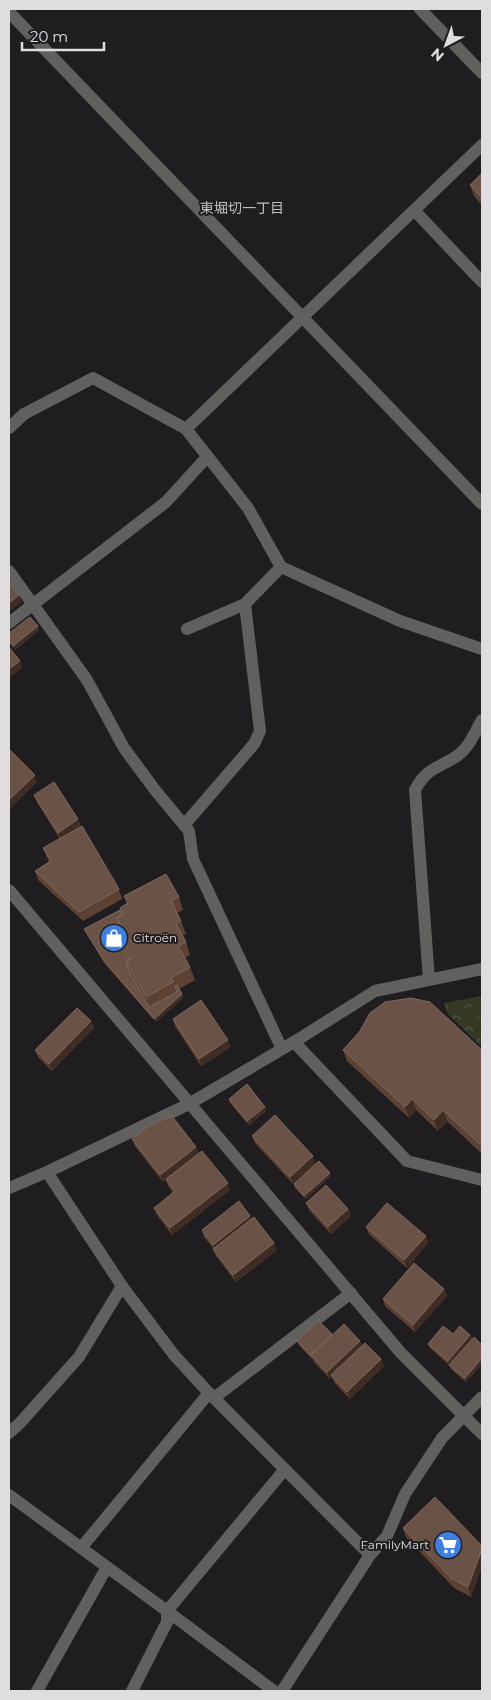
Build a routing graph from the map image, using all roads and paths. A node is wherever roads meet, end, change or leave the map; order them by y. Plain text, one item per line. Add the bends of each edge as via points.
1 (420, 9) edge
2 (9, 12) edge
3 (482, 73) edge
4 (482, 145) edge
5 (414, 210) junction
6 (482, 282) edge
7 (303, 318) junction
8 (9, 428) edge
9 (186, 429) junction
10 (207, 457) junction
11 (482, 504) edge
12 (281, 567) junction
13 (9, 570) edge
14 (244, 604) junction
15 (33, 605) junction
16 (9, 623) edge
17 (187, 630) dead end
18 (482, 649) edge
19 (482, 720) edge
20 (185, 824) junction
21 (9, 890) edge
22 (482, 969) edge
23 (430, 980) junction
24 (294, 1042) junction
25 (282, 1049) junction
26 (189, 1104) junction
27 (47, 1172) junction
28 (482, 1180) edge
29 (9, 1188) edge
30 (122, 1286) junction
31 (351, 1293) junction
32 (211, 1395) junction
33 (482, 1397) edge
34 (462, 1416) junction
35 (9, 1433) edge
36 (482, 1434) edge
37 (285, 1469) junction
38 (9, 1495) edge
39 (81, 1548) junction
40 (370, 1555) junction
41 (107, 1567) junction
42 (167, 1611) junction
43 (38, 1691) edge
44 (132, 1691) edge
45 (274, 1691) edge
46 (282, 1691) edge

1 - 3 street
2 - 7 street
4 - 5 street
5 - 6 street
5 - 7 street
7 - 9 street
7 - 11 street
8 - 9 street via 24,414 93,378
9 - 10 street
10 - 12 street via 248,508
10 - 15 street via 166,502
12 - 14 street
12 - 18 street via 400,621
13 - 15 street
14 - 17 street
14 - 20 street via 260,730 254,744
15 - 16 street
15 - 20 street via 86,680 124,748
19 - 23 street via 458,756 421,778 416,790
20 - 25 street via 190,831 193,859
21 - 26 street
22 - 23 street
23 - 24 street via 374,991
24 - 25 street
24 - 28 street via 407,1161
25 - 26 street
26 - 27 street
26 - 31 street
27 - 29 street
27 - 30 street
30 - 32 street via 174,1355
30 - 35 street via 79,1357
31 - 32 street
31 - 34 street via 401,1353
32 - 37 street
32 - 39 street
33 - 34 street
34 - 36 street
34 - 40 street via 442,1438 405,1494 387,1536
37 - 40 street
37 - 42 street
38 - 39 street
39 - 41 street
40 - 46 street
41 - 42 street
41 - 43 street
42 - 44 street via 167,1622
42 - 45 street

